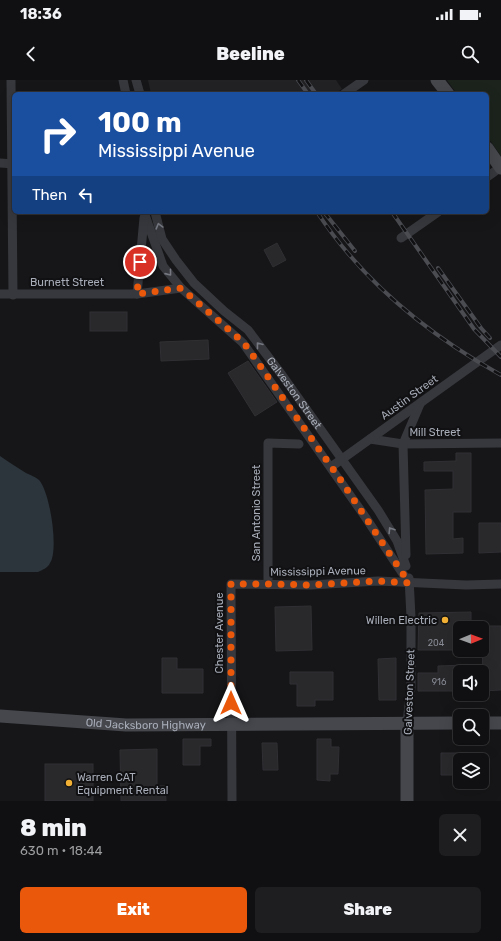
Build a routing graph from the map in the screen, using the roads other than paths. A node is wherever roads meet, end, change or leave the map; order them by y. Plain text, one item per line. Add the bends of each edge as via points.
1 (11, 80) edge
2 (123, 80) edge
3 (136, 80) edge
4 (364, 80) edge
5 (437, 80) edge
6 (126, 92) edge
7 (139, 92) edge
8 (347, 92) edge
9 (446, 92) edge
10 (12, 122) edge
11 (489, 151) edge
12 (0, 163) edge
13 (12, 164) edge
14 (501, 168) edge
15 (489, 176) edge
16 (13, 214) edge
17 (144, 214) edge
18 (156, 214) edge
19 (435, 214) edge
20 (401, 238) dead end
21 (181, 288) junction
22 (0, 294) edge
23 (137, 294) junction
24 (13, 295) junction
25 (501, 345) edge
26 (420, 404) junction
27 (370, 439) junction
28 (501, 443) edge
29 (299, 444) dead end
30 (403, 444) junction
31 (342, 458) junction
32 (331, 467) junction
33 (406, 566) junction
34 (409, 583) junction
35 (231, 584) joint
36 (268, 584) junction
37 (501, 584) edge
38 (0, 716) edge
39 (407, 723) junction
40 (453, 723) edge
41 (489, 723) edge
42 (501, 723) edge
43 (231, 724) junction
44 (232, 801) edge
45 (407, 801) edge

1 - 10 street
2 - 6 street
3 - 7 street
4 - 8 street
5 - 9 main road
11 - 14 main road
12 - 13 street
14 - 15 street
16 - 24 street
17 -> 21 street, Galveston Street via 164,266
17 - 23 street
31 -> 18 street, Galveston Street via 248,330 194,283 176,260 162,239
19 - 20 street
21 - 23 street, Burnett Street
21 - 32 street, Galveston Street via 244,343
22 - 24 street, Burnett Street
23 - 24 street, Burnett Street
25 - 26 street, Austin Street
26 - 27 street, Austin Street
26 - 30 street, Galveston Street
27 - 30 street, Mill Street
27 - 31 street, Austin Street
28 - 30 street, Mill Street
29 - 36 street, San Antonio Street via 268,443
30 - 33 street, Galveston Street
31 - 32 street, Austin Street
33 -> 31 street, Galveston Street via 397,541
32 - 34 street, Galveston Street
33 - 34 street, Galveston Street
34 - 36 street, Mississippi Avenue via 378,581 311,585
34 - 37 street, Mississippi Avenue
34 - 39 street, Galveston Street via 411,687
35 - 36 street, Mississippi Avenue
35 - 43 street, Chester Avenue
38 - 43 main road, Old Jacksboro Highway via 126,725
39 - 40 main road, Old Jacksboro Highway
39 - 43 main road, Old Jacksboro Highway
39 - 45 main road, Galveston Street
41 - 42 main road
43 - 44 street, Chester Avenue

